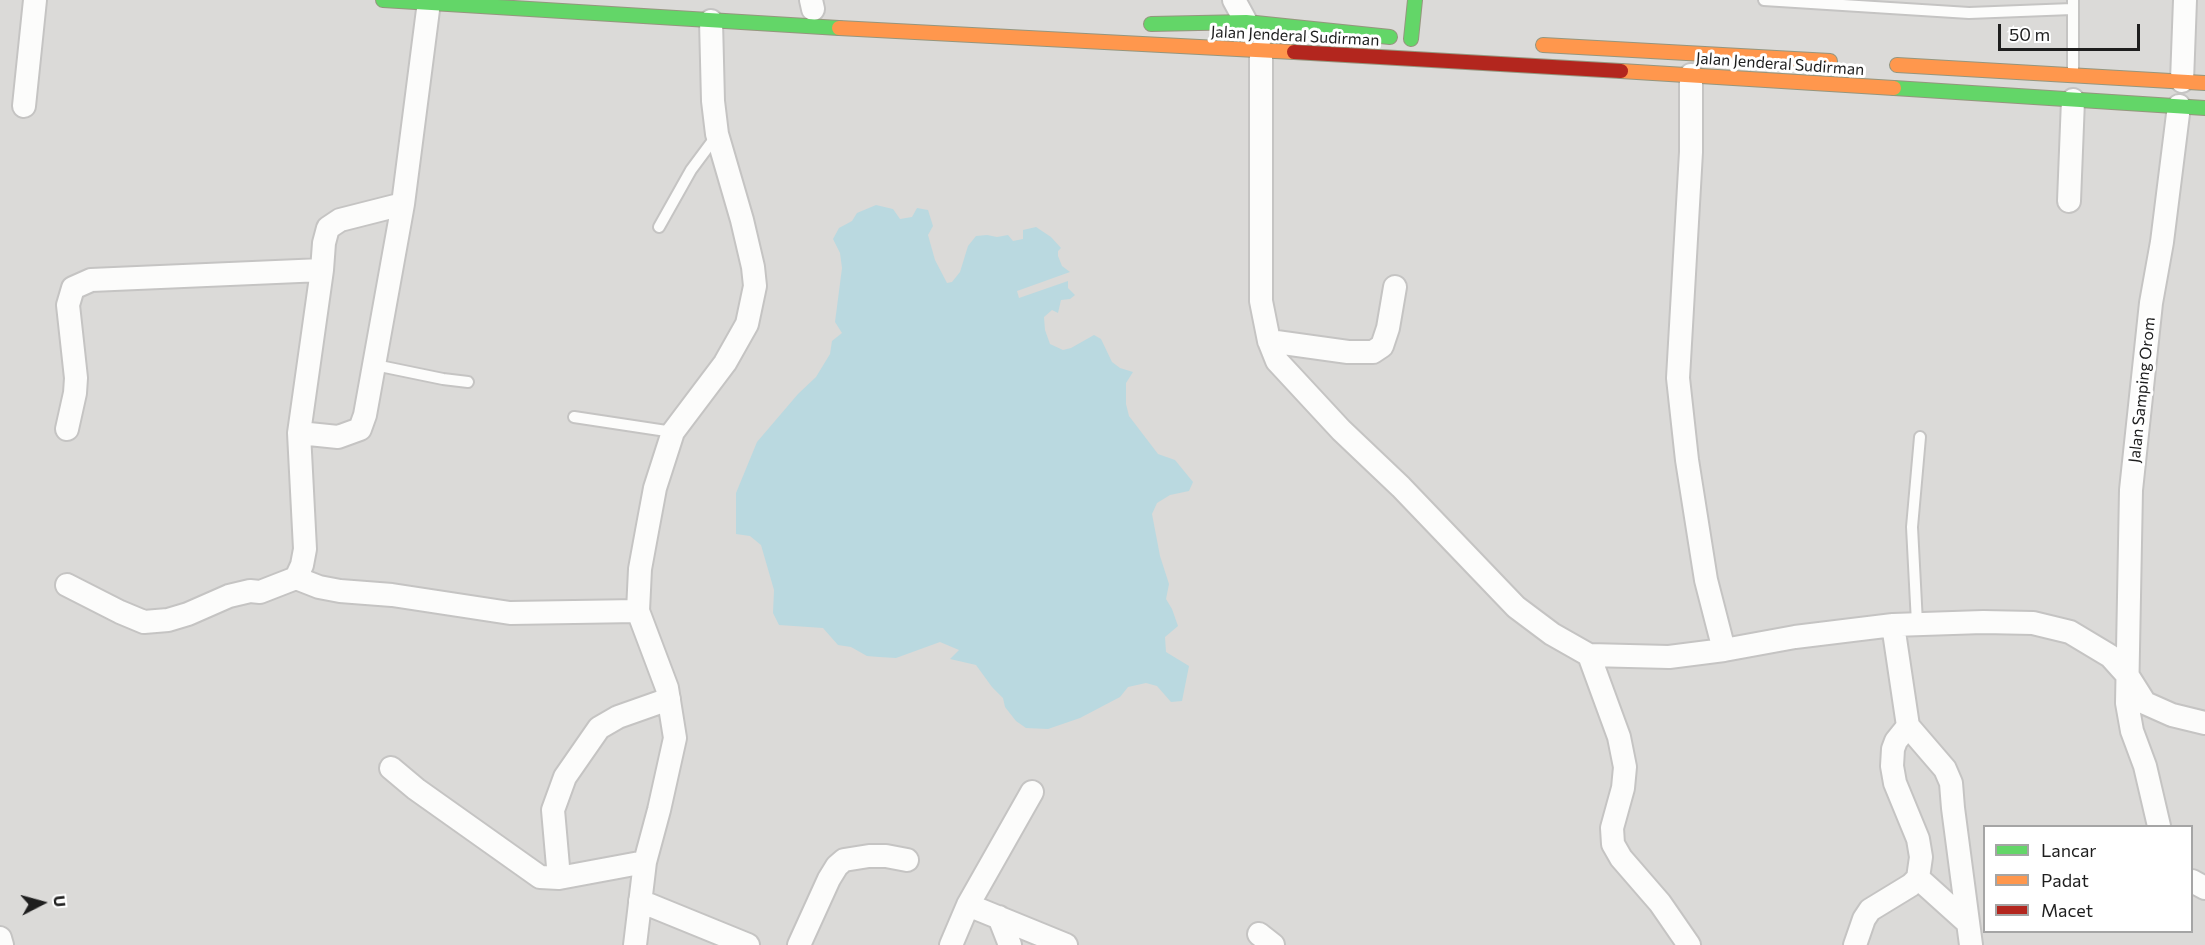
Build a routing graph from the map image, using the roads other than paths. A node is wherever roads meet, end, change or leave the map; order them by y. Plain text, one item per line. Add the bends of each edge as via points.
1 (35, 0) edge
2 (383, 0) edge
3 (1234, 0) edge
4 (1416, 0) edge
5 (1764, 0) edge
6 (2185, 0) edge
7 (429, 2) junction
8 (2072, 4) edge
9 (711, 21) junction
10 (1246, 21) junction
11 (1138, 43) junction
12 (1524, 44) dead end
13 (1261, 50) junction
14 (1843, 61) dead end
15 (1878, 64) dead end
16 (1691, 75) junction
17 (2073, 76) junction
18 (2182, 81) junction
19 (2205, 83) edge
20 (2073, 100) junction
21 (24, 106) dead end
22 (2179, 106) junction
23 (2205, 108) edge
24 (717, 134) junction
25 (2069, 201) dead end
26 (403, 204) junction
27 (659, 227) dead end
28 (322, 270) junction
29 (1395, 287) dead end
30 (1269, 341) junction
31 (375, 365) junction
32 (468, 382) dead end
33 (574, 417) dead end
34 (67, 429) dead end
35 (673, 432) junction
36 (299, 433) junction
37 (1920, 437) dead end
38 (296, 578) junction
39 (68, 585) dead end
40 (639, 611) junction
41 (1917, 623) junction
42 (1893, 625) junction
43 (1724, 650) junction
44 (1589, 654) junction
45 (2128, 676) junction
46 (669, 699) junction
47 (2205, 723) edge
48 (1908, 726) junction
49 (391, 768) dead end
50 (1032, 792) dead end
51 (2159, 825) edge
52 (907, 860) dead end
53 (645, 862) junction
54 (559, 878) junction
55 (1918, 878) junction
56 (640, 901) junction
57 (968, 905) junction
58 (999, 916) junction
59 (1968, 922) junction
60 (0, 938) edge
61 (2, 945) edge
62 (635, 945) edge
63 (748, 945) edge
64 (799, 945) edge
65 (951, 945) edge
66 (1010, 945) edge
67 (1066, 945) edge
68 (1689, 945) edge
69 (1855, 945) edge
70 (1971, 945) edge

1 - 21 street
2 - 7 main road, Jalan Jenderal Sudirman
3 - 10 street
4 - 10 main road, Jalan Jenderal Sudirman via 1417,39
5 - 8 lane via 1969,13
6 - 18 street
7 - 9 main road, Jalan Jenderal Sudirman
7 - 26 street
8 - 17 lane
9 - 11 main road, Jalan Jenderal Sudirman
9 - 24 street
10 - 11 main road, Jalan Jenderal Sudirman via 1139,25
11 - 13 main road, Jalan Jenderal Sudirman
12 - 14 main road, Jalan Jenderal Sudirman
13 - 16 main road, Jalan Jenderal Sudirman
13 - 30 street via 1261,301
15 - 17 main road, Jalan Jenderal Sudirman
16 - 20 main road, Jalan Jenderal Sudirman
16 - 43 street via 1678,378 1706,580
17 - 18 main road, Jalan Jenderal Sudirman
18 - 19 main road, Jalan Jenderal Sudirman
20 - 22 main road, Jalan Jenderal Sudirman
20 - 25 street
22 - 23 main road, Jalan Jenderal Sudirman
22 - 45 street, Jalan Samping Orom via 2151,303 2131,490
24 - 27 lane via 691,170
24 - 35 street via 753,267 754,300 747,324 725,363
26 - 28 street via 340,220 328,228
26 - 31 street
28 - 34 street via 91,280 73,288 68,305 76,378
28 - 36 street
29 - 30 street via 1382,346 1372,352
30 - 44 street via 1278,361 1341,430 1516,607 1552,634
31 - 32 lane
31 - 36 street via 360,429 338,437
33 - 35 lane
35 - 40 street via 655,488 640,569
36 - 38 street via 305,549
37 - 41 lane via 1912,527
38 - 39 street via 260,592 229,596 168,620 144,622
38 - 40 street via 340,591 510,613
40 - 46 street
41 - 42 street
41 - 45 street via 2033,623 2070,632 2110,656
42 - 43 street
42 - 48 street
43 - 44 street via 1669,657
44 - 68 street via 1619,737 1625,767 1612,828 1613,844
45 - 47 street via 2145,703
45 - 51 street, Jalan Samping Orom via 2131,724
46 - 53 street via 675,738
46 - 54 street via 599,728 565,777 553,810
48 - 55 street via 1896,741 1892,766 1918,839
48 - 59 street via 1950,779
49 - 54 street via 540,877
50 - 57 street
52 - 64 street via 886,855 844,860 829,879
53 - 54 street
53 - 56 street
55 - 59 street
55 - 69 street via 1870,910
56 - 62 street
56 - 63 street
57 - 58 street
57 - 65 street
58 - 66 street
58 - 67 street
59 - 70 street
60 - 61 street

